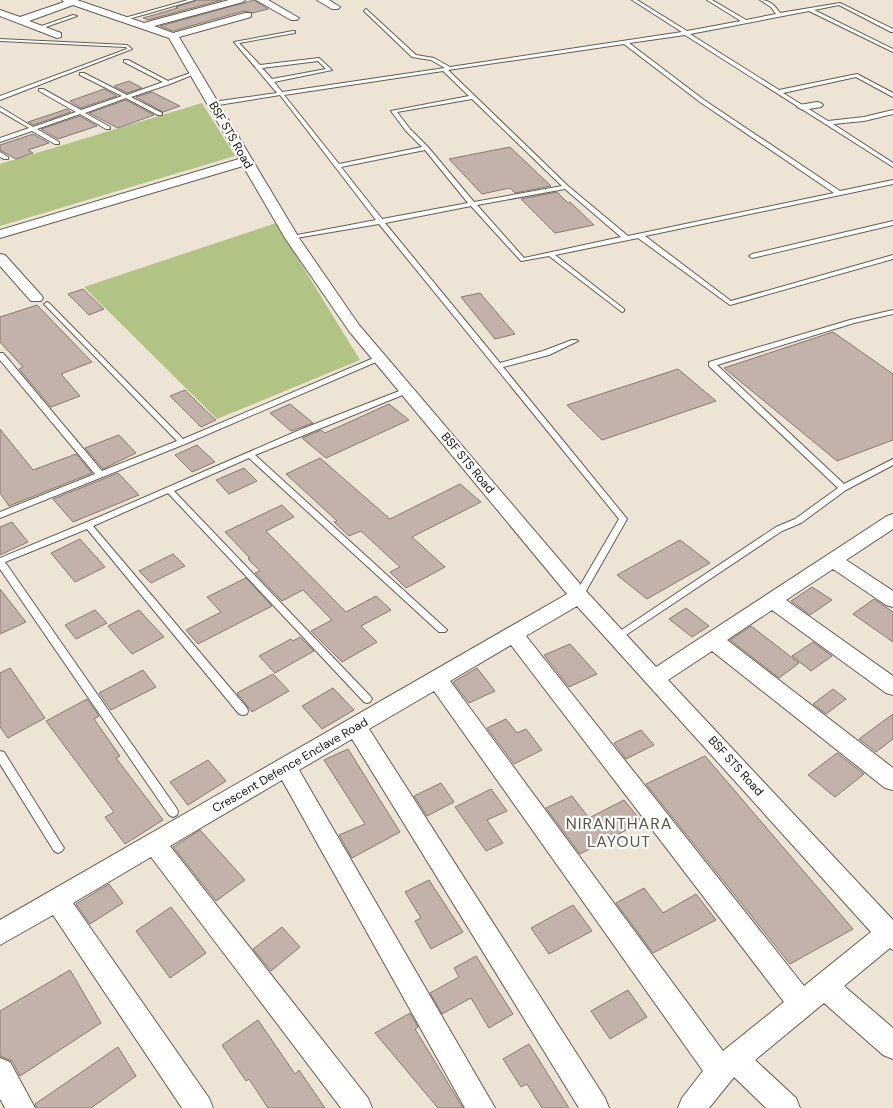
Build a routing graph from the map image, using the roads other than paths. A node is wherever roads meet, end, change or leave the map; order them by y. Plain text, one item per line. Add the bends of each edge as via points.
1 (194, 0) edge
2 (240, 0) edge
3 (261, 0) edge
4 (322, 0) edge
5 (634, 0) edge
6 (709, 0) edge
7 (762, 0) edge
8 (72, 6) edge
9 (335, 7) dead end
10 (366, 10) dead end
11 (810, 10) junction
12 (0, 13) edge
13 (248, 16) dead end
14 (778, 16) junction
15 (294, 18) dead end
16 (123, 19) junction
17 (19, 21) junction
18 (746, 22) junction
19 (143, 26) junction
20 (38, 28) junction
21 (893, 31) edge
22 (293, 32) dead end
23 (686, 33) junction
24 (57, 35) dead end
25 (173, 36) junction
26 (0, 40) edge
27 (626, 42) junction
28 (893, 51) edge
29 (126, 61) dead end
30 (259, 67) junction
31 (447, 69) junction
32 (195, 73) junction
33 (82, 74) dead end
34 (271, 81) junction
35 (168, 83) junction
36 (40, 90) dead end
37 (779, 92) junction
38 (281, 93) junction
39 (893, 96) edge
40 (128, 97) junction
41 (474, 97) junction
42 (0, 98) edge
43 (212, 104) junction
44 (817, 105) dead end
45 (803, 107) junction
46 (0, 109) edge
47 (893, 112) edge
48 (82, 113) junction
49 (160, 114) dead end
50 (828, 123) junction
51 (108, 128) dead end
52 (33, 130) junction
53 (0, 140) edge
54 (57, 143) dead end
55 (426, 148) junction
56 (0, 154) edge
57 (6, 158) dead end
58 (246, 161) junction
59 (893, 164) edge
60 (338, 166) junction
61 (893, 182) edge
62 (566, 186) junction
63 (839, 193) junction
64 (472, 204) junction
65 (380, 221) junction
66 (893, 223) edge
67 (0, 234) edge
68 (639, 235) junction
69 (292, 238) junction
70 (626, 238) junction
71 (550, 254) junction
72 (752, 256) dead end
73 (0, 258) edge
74 (893, 258) edge
75 (42, 301) joint
76 (622, 310) dead end
77 (893, 312) edge
78 (574, 341) dead end
79 (0, 355) edge
80 (379, 359) junction
81 (498, 366) junction
82 (406, 390) junction
83 (182, 442) junction
84 (250, 455) junction
85 (893, 462) edge
86 (100, 474) junction
87 (842, 488) junction
88 (169, 490) junction
89 (1, 513) edge
90 (891, 524) edge
91 (90, 526) junction
92 (833, 560) junction
93 (0, 562) edge
94 (579, 596) junction
95 (772, 600) junction
96 (893, 600) edge
97 (442, 630) dead end
98 (513, 634) junction
99 (617, 637) junction
100 (712, 640) junction
101 (655, 678) junction
102 (437, 679) junction
103 (893, 687) edge
104 (367, 699) dead end
105 (243, 710) dead end
106 (356, 726) junction
107 (0, 755) edge
108 (286, 767) junction
109 (893, 781) edge
110 (173, 812) dead end
111 (154, 843) junction
112 (58, 848) dead end
113 (57, 900) junction
114 (0, 933) edge
115 (891, 936) edge
116 (824, 986) junction
117 (802, 1004) junction
118 (893, 1046) edge
119 (727, 1065) junction
120 (0, 1072) edge
121 (21, 1108) edge
122 (199, 1108) edge
123 (358, 1108) edge
124 (481, 1108) edge
125 (595, 1108) edge
126 (692, 1108) edge
127 (786, 1108) edge

1 - 16 lane
2 - 19 street
3 - 15 street
4 - 9 street
5 - 23 lane
6 - 18 lane
7 - 14 lane via 773,6
8 - 16 street
8 - 17 street
8 - 20 lane
10 - 31 lane via 414,56 432,59
11 - 14 lane
11 - 21 lane via 840,4
11 - 28 lane
12 - 17 street
13 - 25 street
14 - 18 lane
16 - 19 street
17 - 20 street
18 - 23 lane
19 - 25 street
20 - 24 street
22 - 30 lane via 236,42
23 - 27 lane
23 - 37 lane
25 - 32 street, BSF STS Road
26 - 42 lane via 128,46 130,49
27 - 31 lane
27 - 63 lane via 702,101
29 - 35 lane
30 - 34 lane
30 - 34 lane via 319,58 330,70
31 - 38 lane
31 - 41 lane
32 - 35 lane
32 - 43 street, BSF STS Road
33 - 40 lane
34 - 38 lane
35 - 40 lane
36 - 48 lane
37 - 39 lane via 857,75
37 - 45 lane
38 - 43 lane
38 - 60 lane
40 - 48 lane
40 - 49 lane
41 - 55 lane via 394,111
41 - 62 lane
43 - 58 street, BSF STS Road
44 - 45 street
45 - 50 lane
46 - 52 lane
47 - 50 lane
48 - 51 lane
48 - 52 lane
50 - 59 lane
52 - 53 lane
52 - 54 lane
55 - 60 lane
55 - 64 lane
56 - 57 lane
58 - 67 street
58 - 69 street, BSF STS Road
60 - 65 lane
61 - 63 lane
62 - 64 lane
62 - 70 lane
63 - 68 lane
64 - 65 lane
64 - 71 lane via 523,260
65 - 69 lane
65 - 81 lane
66 - 72 lane
68 - 70 lane
68 - 74 lane via 730,303
69 - 80 street, BSF STS Road
70 - 71 lane
71 - 76 lane
73 - 75 street
75 - 83 lane
77 - 87 lane via 852,321 712,364
78 - 81 lane via 546,353
79 - 86 lane
80 - 82 street, BSF STS Road
80 - 83 lane
81 - 94 lane via 623,519
82 - 84 lane
82 - 94 street, BSF STS Road
83 - 86 lane
84 - 88 lane
84 - 97 lane
85 - 87 lane
86 - 89 lane
87 - 99 lane via 798,521 779,529
88 - 91 lane
88 - 104 lane
90 - 92 street
91 - 93 lane
91 - 105 lane
92 - 95 street
92 - 96 street
93 - 110 lane
94 - 98 street, Crescent Defence Enclave Road
94 - 99 street, BSF STS Road
95 - 100 street
95 - 103 street
98 - 102 street, Crescent Defence Enclave Road
98 - 117 street
99 - 101 street, BSF STS Road
100 - 101 street
100 - 109 street
101 - 115 street, BSF STS Road
102 - 106 street, Crescent Defence Enclave Road
102 - 119 street
106 - 108 street, Crescent Defence Enclave Road
106 - 125 street
107 - 112 lane
108 - 111 street, Crescent Defence Enclave Road
108 - 124 street
111 - 113 street, Crescent Defence Enclave Road
111 - 123 street
113 - 114 street, Crescent Defence Enclave Road
113 - 122 street
115 - 116 street
116 - 117 street
116 - 118 street
117 - 119 street
119 - 126 street
119 - 127 street
120 - 121 street

